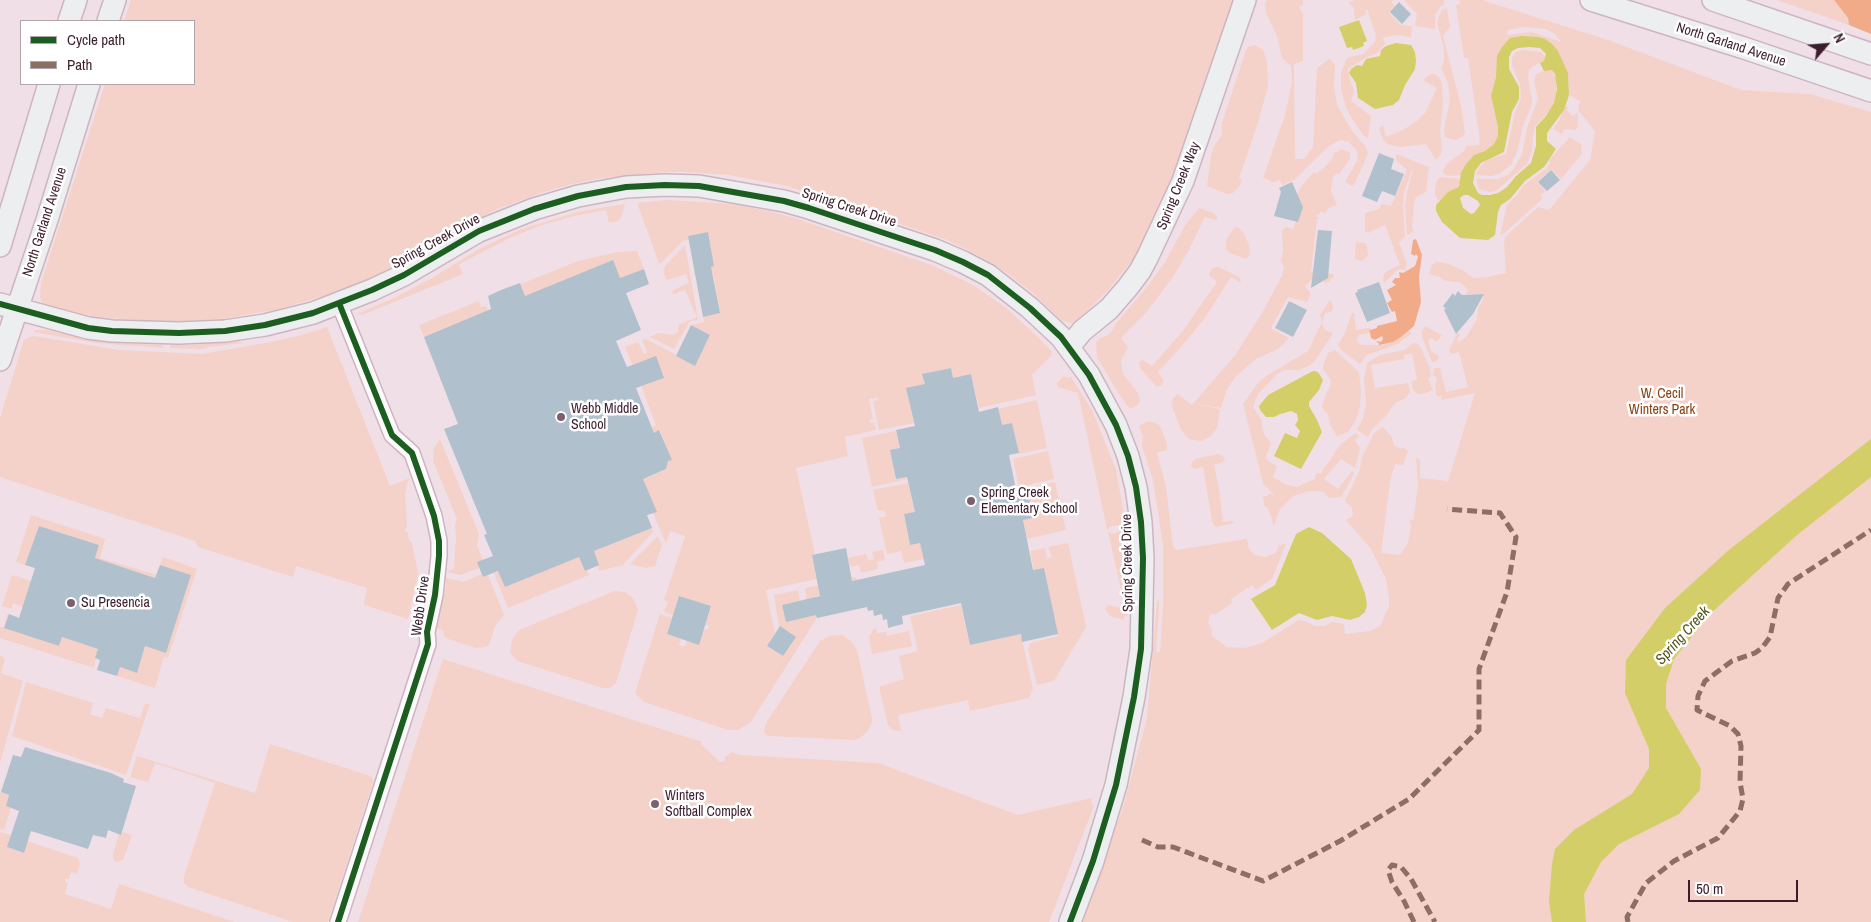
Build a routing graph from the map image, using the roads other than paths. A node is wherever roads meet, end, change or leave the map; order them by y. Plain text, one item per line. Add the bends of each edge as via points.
1 (76, 0) edge
2 (115, 0) edge
3 (1245, 0) edge
4 (1592, 0) edge
5 (1713, 0) edge
6 (69, 20) edge
7 (108, 20) edge
8 (1871, 54) edge
9 (49, 85) edge
10 (89, 85) edge
11 (1871, 91) edge
12 (0, 246) edge
13 (339, 304) junction
14 (8, 307) edge
15 (1069, 347) junction
16 (0, 360) edge
17 (338, 922) edge
18 (1070, 922) edge

1 - 6 street
2 - 7 street
3 - 15 street, Spring Creek Way via 1183,181 1148,256 1128,287
4 - 11 street, North Garland Avenue
5 - 8 street
9 - 12 street
10 - 14 street, North Garland Avenue via 47,220
13 - 14 street, Spring Creek Drive via 265,325 178,333 88,328
13 - 15 street, Spring Creek Drive via 404,275 479,231 534,209 626,186 699,186 809,208 963,262 988,275 1030,308
13 - 17 street, Webb Drive via 392,435 412,453 434,516 439,541 428,644
14 - 16 street, North Garland Avenue
15 - 18 street, Spring Creek Drive via 1102,397 1128,456 1140,513 1143,558 1141,648 1127,737 1105,823

